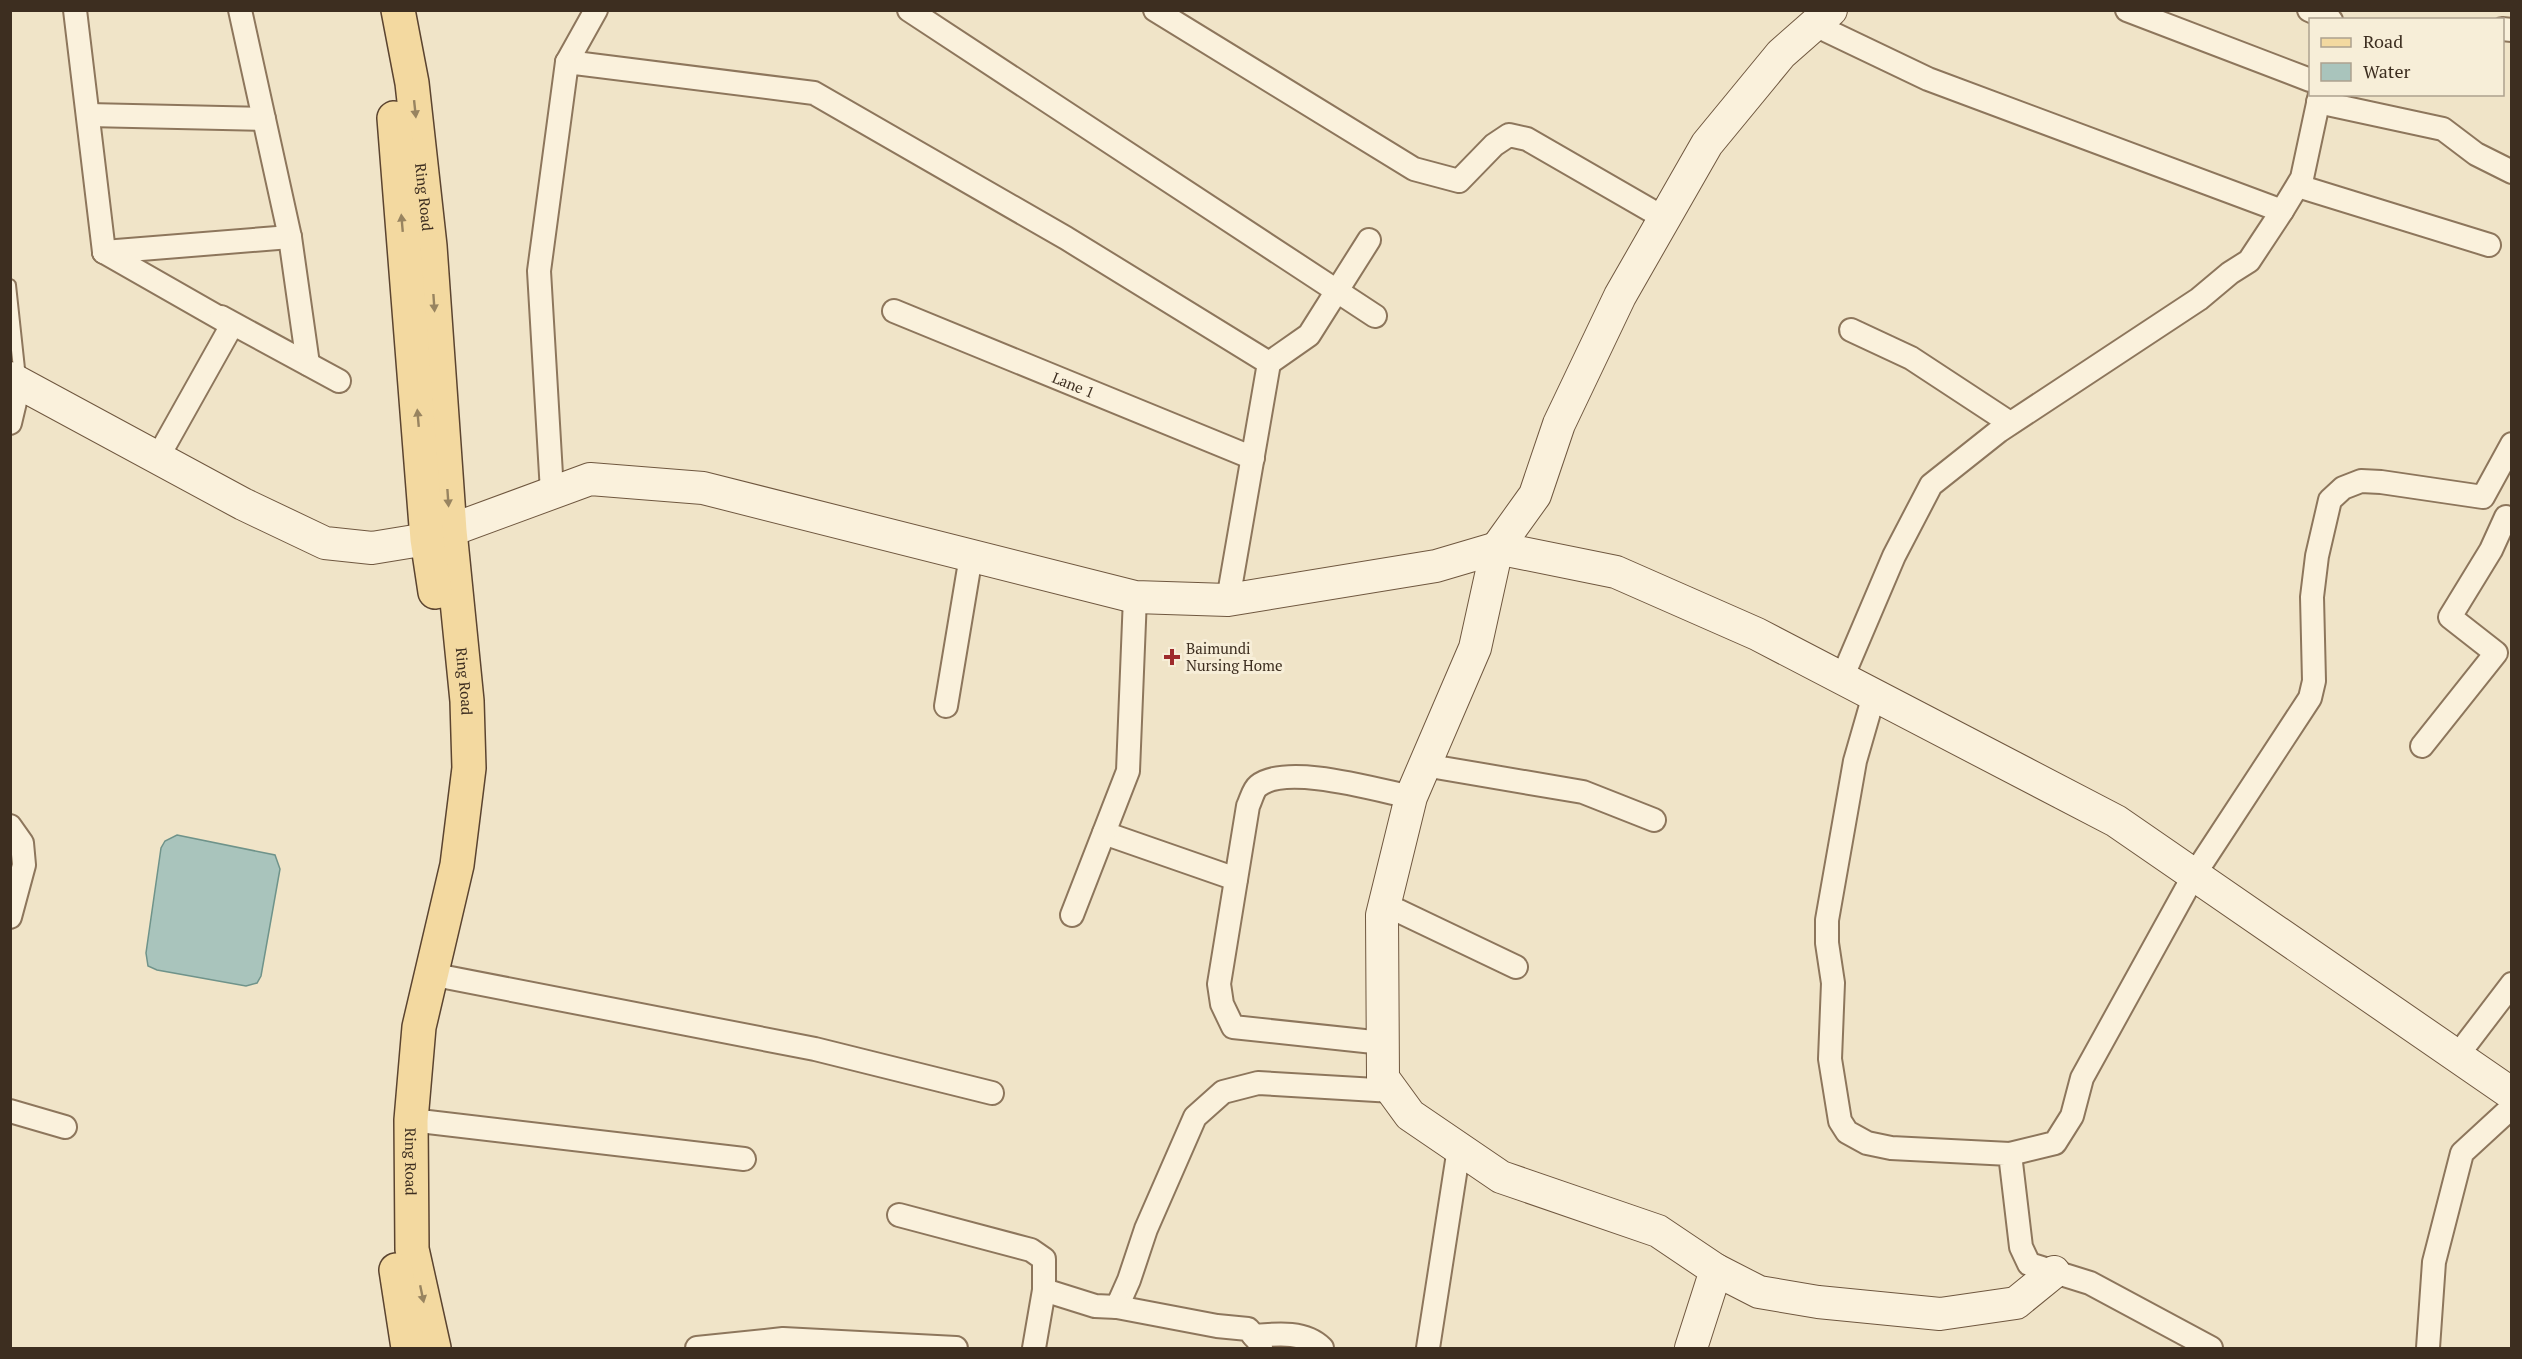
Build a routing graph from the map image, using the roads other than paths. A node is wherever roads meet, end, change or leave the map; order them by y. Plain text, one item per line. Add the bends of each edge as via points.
1 (75, 10) edge
2 (240, 10) edge
3 (376, 10) edge
4 (398, 10) edge
5 (596, 10) edge
6 (909, 10) edge
7 (1155, 10) edge
8 (2127, 10) edge
9 (2309, 10) edge
10 (1823, 18) edge
11 (2327, 18) edge
12 (567, 62) junction
13 (2309, 81) edge
14 (2319, 98) edge
15 (88, 115) junction
16 (264, 119) junction
17 (2511, 172) edge
18 (2298, 186) junction
19 (2282, 211) junction
20 (1665, 218) junction
21 (290, 237) junction
22 (1369, 240) dead end
23 (2489, 245) dead end
24 (104, 252) junction
25 (10, 285) edge
26 (1336, 292) junction
27 (894, 310) dead end
28 (1375, 316) dead end
29 (1851, 330) dead end
30 (1269, 363) junction
31 (308, 364) junction
32 (15, 379) edge
33 (339, 381) dead end
34 (10, 423) edge
35 (2010, 423) junction
36 (2511, 444) edge
37 (158, 457) junction
38 (1252, 458) junction
39 (552, 492) junction
40 (2483, 497) junction
41 (2509, 519) edge
42 (439, 535) junction
43 (1497, 548) junction
44 (971, 556) junction
45 (1135, 597) junction
46 (1228, 600) junction
47 (1842, 678) junction
48 (1874, 695) junction
49 (946, 706) dead end
50 (2422, 746) dead end
51 (1424, 765) junction
52 (1410, 797) junction
53 (1654, 820) dead end
54 (10, 826) edge
55 (1104, 833) junction
56 (2194, 875) junction
57 (1236, 879) junction
58 (1384, 904) junction
59 (1072, 915) dead end
60 (10, 917) edge
61 (1516, 968) dead end
62 (430, 974) junction
63 (2511, 984) edge
64 (1383, 1043) junction
65 (2457, 1056) junction
66 (1393, 1091) junction
67 (992, 1093) dead end
68 (2511, 1094) edge
69 (2511, 1107) edge
70 (10, 1111) edge
71 (411, 1120) junction
72 (66, 1127) dead end
73 (1459, 1148) junction
74 (2010, 1154) junction
75 (744, 1159) dead end
76 (899, 1215) dead end
77 (1716, 1270) junction
78 (2054, 1272) junction
79 (1044, 1290) junction
80 (1118, 1307) junction
81 (1257, 1342) edge
82 (408, 1348) edge
83 (434, 1348) edge
84 (697, 1348) edge
85 (956, 1348) edge
86 (1034, 1348) edge
87 (1322, 1348) edge
88 (1428, 1348) edge
89 (1691, 1348) edge
90 (2211, 1348) edge
91 (2428, 1348) edge

1 - 15 street
2 - 16 street
42 -> 3 main road via 392,86
4 -> 42 main road, Ring Road via 412,83 430,246
5 - 12 street
6 - 26 street
7 - 20 street via 1414,169 1459,182 1509,135 1527,139
8 - 13 street
9 - 11 street
10 - 19 street via 1929,79
10 - 20 main road via 1781,54 1707,144
12 - 30 street via 814,93 1066,238
12 - 39 street via 539,271
14 - 17 street via 2444,129 2476,154
14 - 18 street
15 - 16 street
15 - 24 street
16 - 21 street
18 - 19 street
18 - 23 street
19 - 35 street via 2249,261 2199,299
20 - 43 main road via 1620,296 1558,424 1536,495
21 - 24 street
21 - 31 street
22 - 26 street
24 - 31 street
24 - 37 street via 232,325
25 - 32 lane
26 - 28 street
26 - 30 street via 1309,335
27 - 38 street, Lane 1
29 - 35 street via 1911,358
30 - 38 street
31 - 33 street
32 - 34 street
32 - 37 main road
35 - 47 street via 1931,485 1894,556
36 - 40 street
37 - 42 main road via 325,543 372,548
38 - 46 street
39 - 42 main road
39 - 44 main road via 590,479 703,488
40 - 41 street
40 - 56 street via 2361,481 2343,488 2330,500 2312,597 2314,681 2310,698
41 - 50 street via 2450,617 2496,653
42 - 62 main road, Ring Road via 467,701 469,768 457,865
42 - 82 main road, Ring Road via 451,701 451,776 435,876 401,1034 393,1125 394,1258
43 - 46 main road via 1436,566
43 - 47 main road via 1616,572 1757,634
43 - 51 main road via 1475,648
44 - 45 main road
44 - 49 street
45 - 46 main road
45 - 55 street via 1128,771
47 - 48 main road
48 - 56 main road via 2116,821
48 - 74 street via 1856,761 1827,920 1833,983 1830,1059 1840,1121 1847,1132 1867,1143
51 - 52 main road
51 - 53 street via 1583,792
52 - 57 street via 1318,777 1271,778 1257,787 1248,806
52 - 58 main road
54 - 60 street via 22,843 24,865
55 - 57 street
55 - 59 street
56 - 65 main road
56 - 74 street via 2082,1078 2072,1116 2055,1143
57 - 64 street via 1219,984 1222,1004 1233,1027
58 - 61 street
58 - 64 main road
62 - 67 street via 815,1049
62 - 71 main road, Ring Road via 419,1027
63 - 65 street
64 - 66 main road via 1383,1078
65 - 68 main road
66 - 73 main road via 1410,1115
66 - 80 street via 1258,1083 1223,1092 1195,1117 1146,1229
69 - 91 street via 2462,1153 2434,1262
70 - 72 street
71 - 75 street
71 -> 83 main road, Ring Road via 412,1249
73 - 77 main road via 1501,1177 1658,1231
73 - 88 street
74 - 78 street via 2021,1247 2029,1264
76 - 79 street via 1031,1250 1044,1259
77 - 78 main road via 1759,1292 1940,1314 2016,1303
77 - 89 main road
78 - 90 street via 2117,1296
79 - 80 street via 1095,1306
79 - 86 street
80 - 81 street via 1248,1329
81 - 87 street via 1288,1333
84 - 85 street via 783,1339

